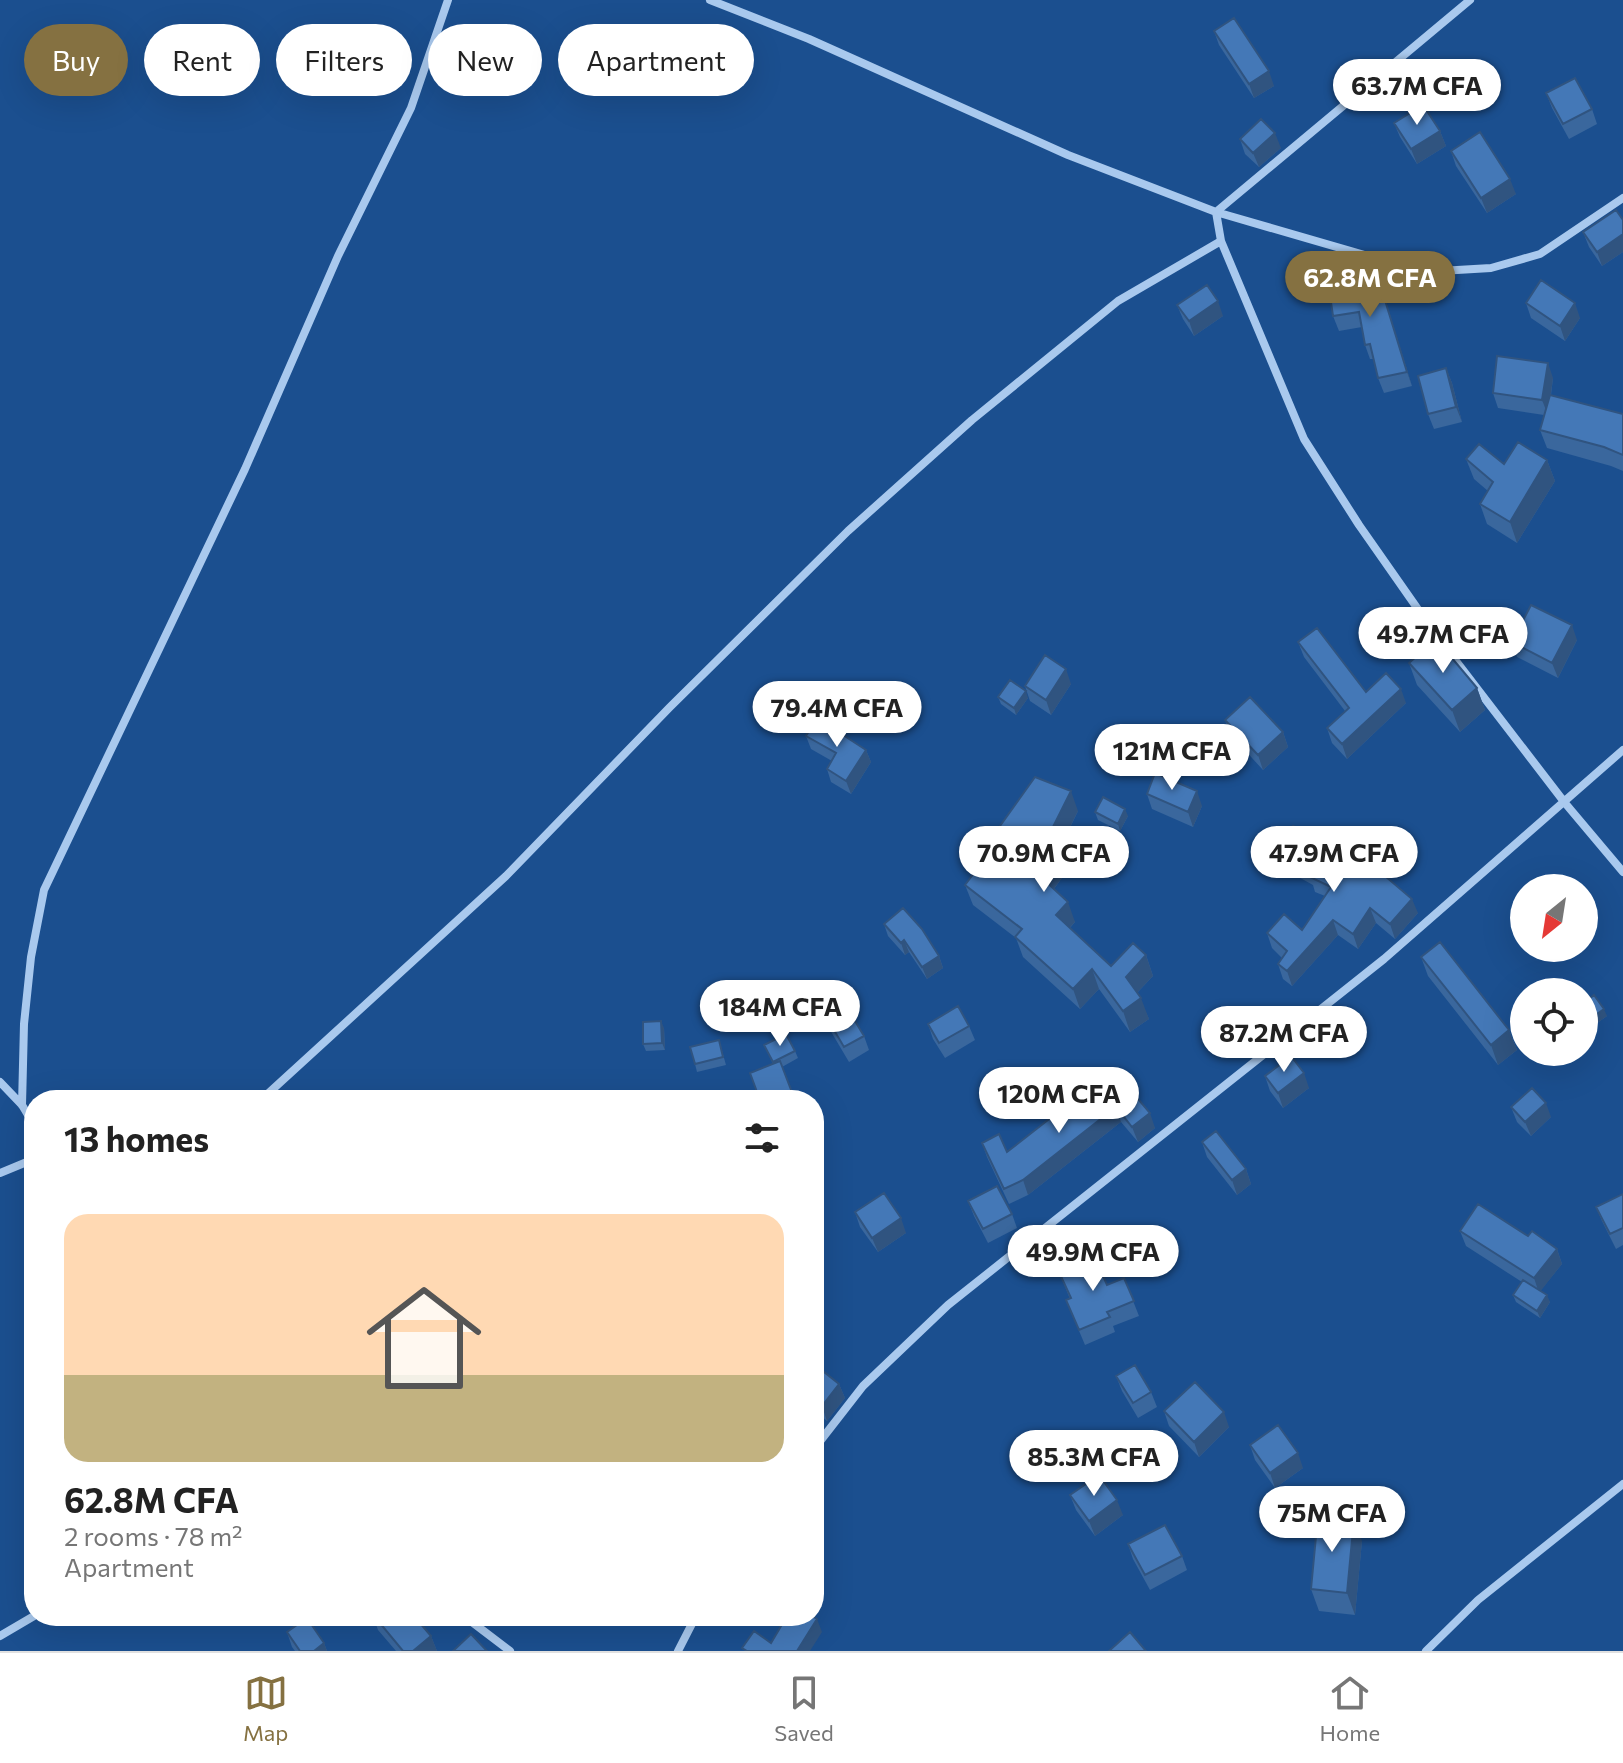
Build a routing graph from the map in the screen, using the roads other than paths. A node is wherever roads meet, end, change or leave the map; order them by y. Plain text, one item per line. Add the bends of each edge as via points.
1 (448, 0) edge
2 (710, 0) edge
3 (1470, 0) edge
4 (1623, 198) edge
5 (1216, 212) junction
6 (1221, 241) junction
7 (1623, 750) edge
8 (1565, 803) junction
9 (1623, 872) edge
10 (0, 1082) edge
11 (272, 1090) edge
12 (22, 1105) junction
13 (24, 1108) edge
14 (24, 1163) edge
15 (0, 1173) edge
16 (824, 1436) edge
17 (1623, 1484) edge
18 (24, 1622) edge
19 (477, 1626) edge
20 (691, 1626) edge
21 (0, 1636) edge
22 (510, 1651) edge
23 (678, 1651) edge
24 (1426, 1651) edge

1 - 12 street via 411,108 44,890 24,1024
2 - 5 street via 1068,155
3 - 5 street
4 - 5 street via 1540,254 1491,268 1423,272
5 - 6 street
6 - 8 street via 1304,439 1436,635
6 - 11 street via 1118,301 972,420 848,531 506,876
7 - 8 street
8 - 9 street
8 - 16 street via 1384,959 948,1305 863,1386
10 - 12 street
12 - 13 street
14 - 15 street
17 - 24 street via 1478,1600
18 - 21 street
19 - 22 street
20 - 23 street

